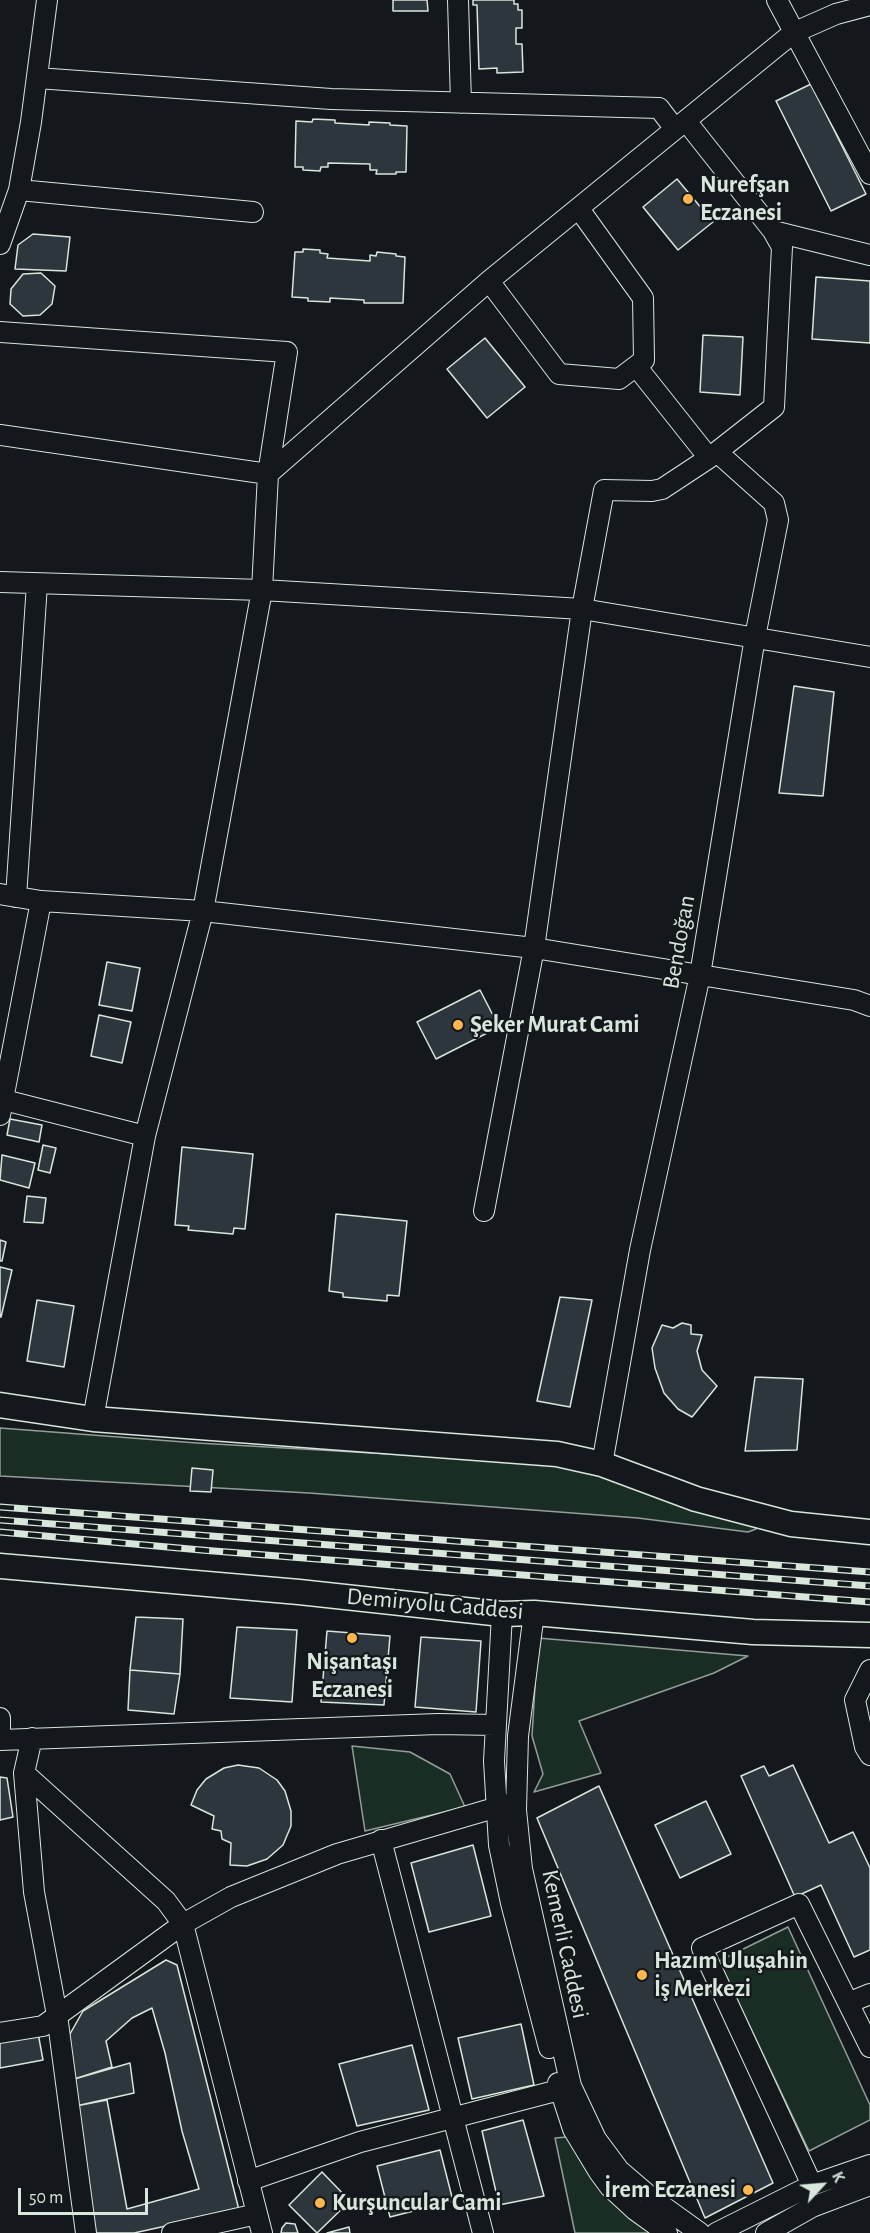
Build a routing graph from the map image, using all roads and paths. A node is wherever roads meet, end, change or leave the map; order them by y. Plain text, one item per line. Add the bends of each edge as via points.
1 (47, 0) edge
2 (458, 0) edge
3 (777, 0) edge
4 (870, 4) edge
5 (793, 33) junction
6 (37, 78) junction
7 (461, 103) junction
8 (681, 125) junction
9 (870, 174) edge
10 (19, 190) junction
11 (579, 209) junction
12 (253, 213) dead end
13 (773, 231) junction
14 (0, 244) edge
15 (870, 255) edge
16 (489, 281) junction
17 (0, 332) edge
18 (636, 366) junction
19 (0, 435) edge
20 (713, 455) junction
21 (268, 474) junction
22 (0, 582) edge
23 (37, 584) junction
24 (262, 590) junction
25 (582, 609) junction
26 (755, 637) junction
27 (870, 657) edge
28 (8, 896) edge
29 (41, 901) junction
30 (203, 911) junction
31 (534, 948) junction
32 (700, 975) junction
33 (870, 1006) edge
34 (1, 1105) edge
35 (145, 1136) junction
36 (484, 1211) dead end
37 (0, 1405) edge
38 (93, 1419) junction
39 (602, 1464) junction
40 (870, 1532) edge
41 (0, 1566) edge
42 (534, 1613) junction
43 (502, 1614) junction
44 (870, 1635) edge
45 (870, 1670) edge
46 (0, 1718) edge
47 (495, 1725) junction
48 (32, 1738) junction
49 (0, 1740) edge
50 (870, 1755) edge
51 (24, 1773) junction
52 (516, 1802) junction
53 (496, 1808) junction
54 (381, 1840) junction
55 (183, 1924) junction
56 (870, 1994) edge
57 (848, 2003) junction
58 (57, 2015) junction
59 (0, 2033) edge
60 (870, 2047) edge
61 (560, 2090) junction
62 (453, 2117) junction
63 (870, 2165) edge
64 (248, 2181) junction
65 (812, 2185) junction
66 (870, 2185) edge
67 (257, 2214) junction
68 (783, 2228) edge
69 (655, 2230) edge
70 (86, 2233) edge
71 (172, 2233) edge
72 (262, 2233) edge
73 (483, 2233) edge
74 (700, 2233) edge
75 (716, 2233) edge
76 (766, 2233) edge

1 - 6 street
2 - 7 street
3 - 5 street
4 - 5 street
5 - 8 street
5 - 9 street
6 - 7 street via 331,99
6 - 10 street
7 - 8 street via 659,108
8 - 11 street
8 - 13 street
10 - 12 street
10 - 14 street
11 - 16 street
11 - 18 street via 643,298 644,360
13 - 15 street
13 - 20 street via 782,247 774,407
16 - 18 street via 559,374 619,379
16 - 21 street
17 - 21 street via 286,352
18 - 20 street, Bendoğan
19 - 21 street
20 - 25 street via 662,489 604,490
20 - 26 street, Bendoğan via 774,503 778,520
21 - 24 street
22 - 23 street
23 - 24 street
23 - 28 street
24 - 25 street
24 - 30 street
25 - 26 street
25 - 31 street
26 - 27 street
26 - 32 street, Bendoğan
28 - 29 street
29 - 30 street
29 - 34 street
30 - 31 street
30 - 35 street
31 - 32 street
31 - 36 street
32 - 33 street via 854,1000
32 - 39 street, Bendoğan via 640,1250
34 - 35 street
35 - 38 street
37 - 38 main road
38 - 39 main road via 557,1454
39 - 40 main road via 696,1499 791,1524
41 - 43 main road, Demiryolu Caddesi
42 - 43 main road, Demiryolu Caddesi
42 - 44 main road, Demiryolu Caddesi via 753,1632
42 - 52 street, Kemerli Caddesi via 518,1736
43 - 47 street, Kemerli Caddesi
45 - 50 street via 855,1700
46 - 49 street
47 - 48 street
47 - 53 street, Kemerli Caddesi
48 - 49 street
48 - 51 street
51 - 55 street via 166,1901
51 - 58 street via 34,1892
52 - 53 street
52 - 74 street, Kemerli Caddesi via 522,1869 571,2086 596,2139 619,2170
53 - 54 street
53 - 61 street, Kemerli Caddesi via 511,1903
54 - 55 street via 231,1897
54 - 62 street
55 - 58 street
55 - 64 street
56 - 57 street
57 - 60 street
57 - 65 street via 799,1904 702,1948
58 - 59 street via 43,2026
58 - 70 street
61 - 62 street
61 - 69 street, Kemerli Caddesi via 573,2128 599,2172
62 - 64 street via 360,2142
62 - 73 street
63 - 65 street
64 - 67 street
65 - 75 street
66 - 68 street via 812,2207
67 - 71 street
67 - 72 street
68 - 76 street

